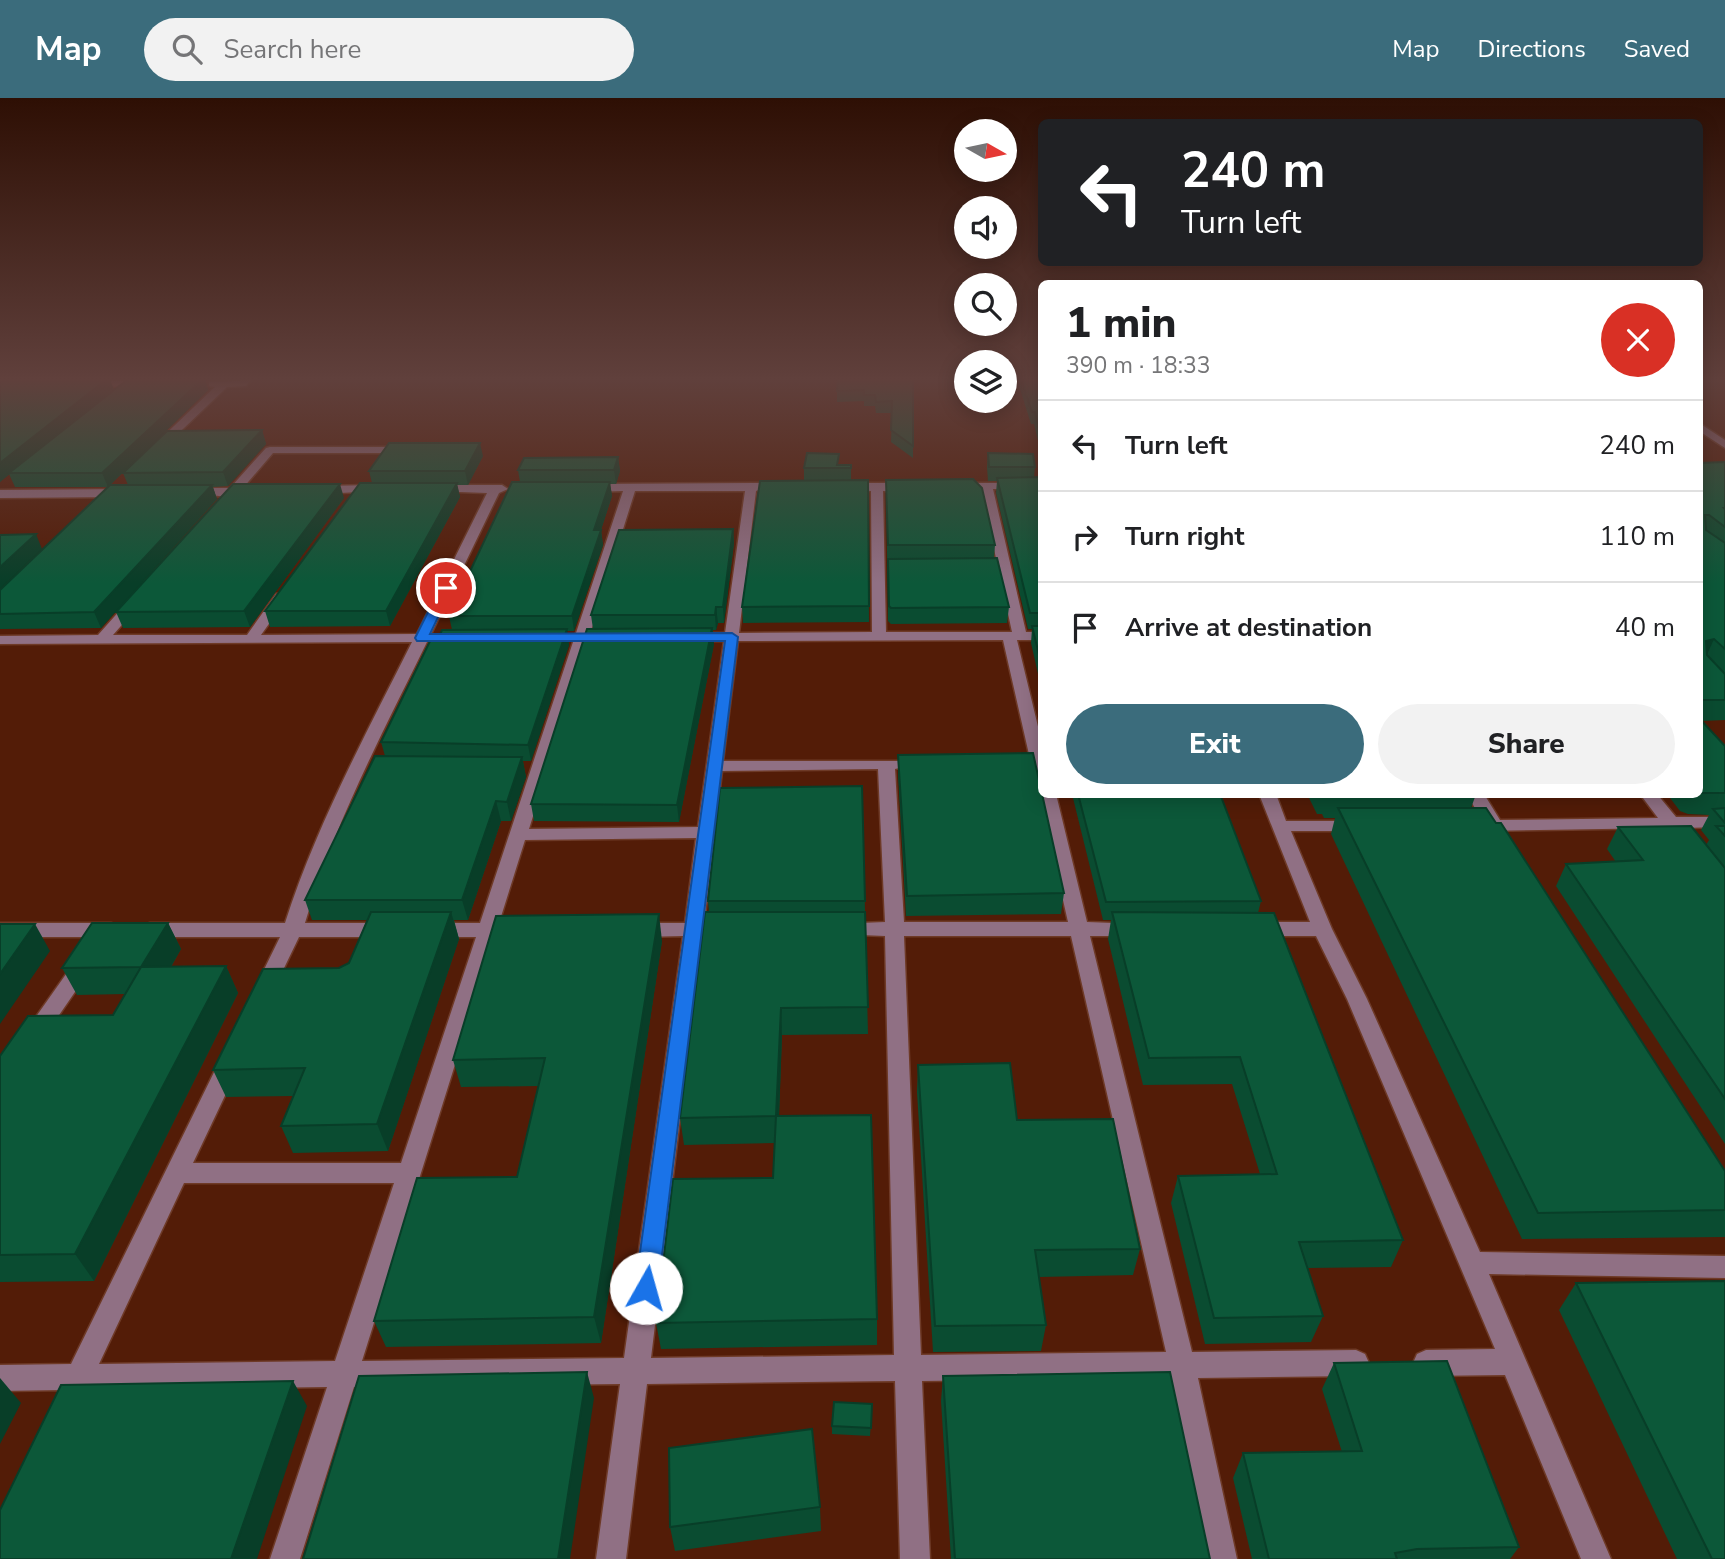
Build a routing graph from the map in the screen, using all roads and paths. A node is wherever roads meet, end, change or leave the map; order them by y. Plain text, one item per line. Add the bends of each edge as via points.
1 (158, 447) edge
2 (149, 456) edge
3 (381, 460) edge
4 (10, 483) edge
5 (918, 486) edge
6 (945, 486) edge
7 (985, 486) junction
8 (1038, 486) edge
9 (751, 487) junction
10 (779, 487) edge
11 (835, 487) edge
12 (877, 487) junction
13 (116, 488) junction
14 (630, 488) junction
15 (386, 489) edge
16 (427, 489) edge
17 (495, 489) junction
18 (521, 489) edge
19 (575, 489) edge
20 (309, 490) edge
21 (258, 491) edge
22 (139, 492) edge
23 (179, 492) edge
24 (0, 493) edge
25 (229, 496) junction
26 (93, 511) edge
27 (290, 585) edge
28 (146, 590) edge
29 (879, 636) junction
30 (1015, 636) junction
31 (1038, 636) edge
32 (677, 637) edge
33 (732, 637) junction
34 (421, 638) junction
35 (448, 638) edge
36 (102, 639) junction
37 (251, 639) junction
38 (0, 640) edge
39 (886, 764) junction
40 (914, 764) edge
41 (1037, 765) edge
42 (715, 766) junction
43 (1047, 798) edge
44 (1269, 798) edge
45 (1477, 798) edge
46 (1651, 798) edge
47 (1725, 822) edge
48 (1671, 823) junction
49 (1280, 826) junction
50 (1374, 826) edge
51 (1468, 826) edge
52 (1495, 827) junction
53 (705, 832) junction
54 (519, 835) junction
55 (1686, 842) edge
56 (1509, 849) edge
57 (693, 929) junction
58 (747, 929) edge
59 (829, 929) edge
60 (897, 929) junction
61 (1078, 929) junction
62 (1147, 929) edge
63 (1242, 929) edge
64 (1322, 929) junction
65 (0, 930) edge
66 (106, 930) junction
67 (293, 930) junction
68 (488, 930) junction
69 (539, 930) edge
70 (626, 930) edge
71 (258, 1003) edge
72 (235, 1051) edge
73 (23, 1053) edge
74 (177, 1173) junction
75 (410, 1173) junction
76 (1472, 1263) junction
77 (1725, 1266) edge
78 (1513, 1362) junction
79 (1375, 1363) edge
80 (1403, 1363) edge
81 (1182, 1365) junction
82 (906, 1368) junction
83 (635, 1371) junction
84 (345, 1374) junction
85 (79, 1377) junction
86 (0, 1378) edge
87 (67, 1402) edge
88 (285, 1559) edge
89 (611, 1559) edge
90 (915, 1559) edge
91 (1222, 1559) edge
92 (1596, 1559) edge

1 - 2 street
3 - 25 street via 388,450 270,450
4 - 24 street
5 - 12 street
6 - 7 street
7 - 8 street
7 - 30 street
9 - 10 street
9 - 14 street
9 - 33 street
11 - 12 street
12 - 29 street via 883,567
13 - 22 street
13 - 24 street
13 - 26 street
14 - 19 street
14 - 54 street via 582,638 533,769
15 - 20 street
16 - 17 street
17 - 18 street
17 - 34 street
21 - 25 street
23 - 25 street
27 - 37 street
28 - 36 street
29 - 30 street
29 - 33 street
30 - 31 street
30 - 41 street
32 - 33 street
33 - 42 street
34 - 35 street
34 - 37 street
34 - 67 street via 306,887
36 - 37 street
36 - 38 street
39 - 40 street
39 - 42 street
39 - 60 street
42 - 53 street
43 - 61 street
44 - 49 street
45 - 52 street
46 - 48 street
47 - 48 street
48 - 52 street
48 - 55 street
49 - 50 street
49 - 64 street
51 - 52 street
52 - 56 street
53 - 54 street
53 - 57 street
54 - 68 street
57 - 58 street
57 - 70 street
57 - 83 street
59 - 60 street
60 - 61 street
60 - 82 street
61 - 62 street
61 - 81 street
63 - 64 street
64 - 76 street
65 - 66 street
66 - 67 street
66 - 73 street
67 - 68 street
67 - 71 street
68 - 69 street
68 - 75 street
72 - 74 street
74 - 75 street
74 - 85 street
75 - 84 street
76 - 77 street
76 - 78 street
78 - 80 street
78 - 92 street
79 - 81 street
81 - 82 street
81 - 91 street
82 - 83 street
82 - 90 street
83 - 84 street
83 - 89 street
84 - 85 street
84 - 88 street
85 - 86 street
85 - 87 street

